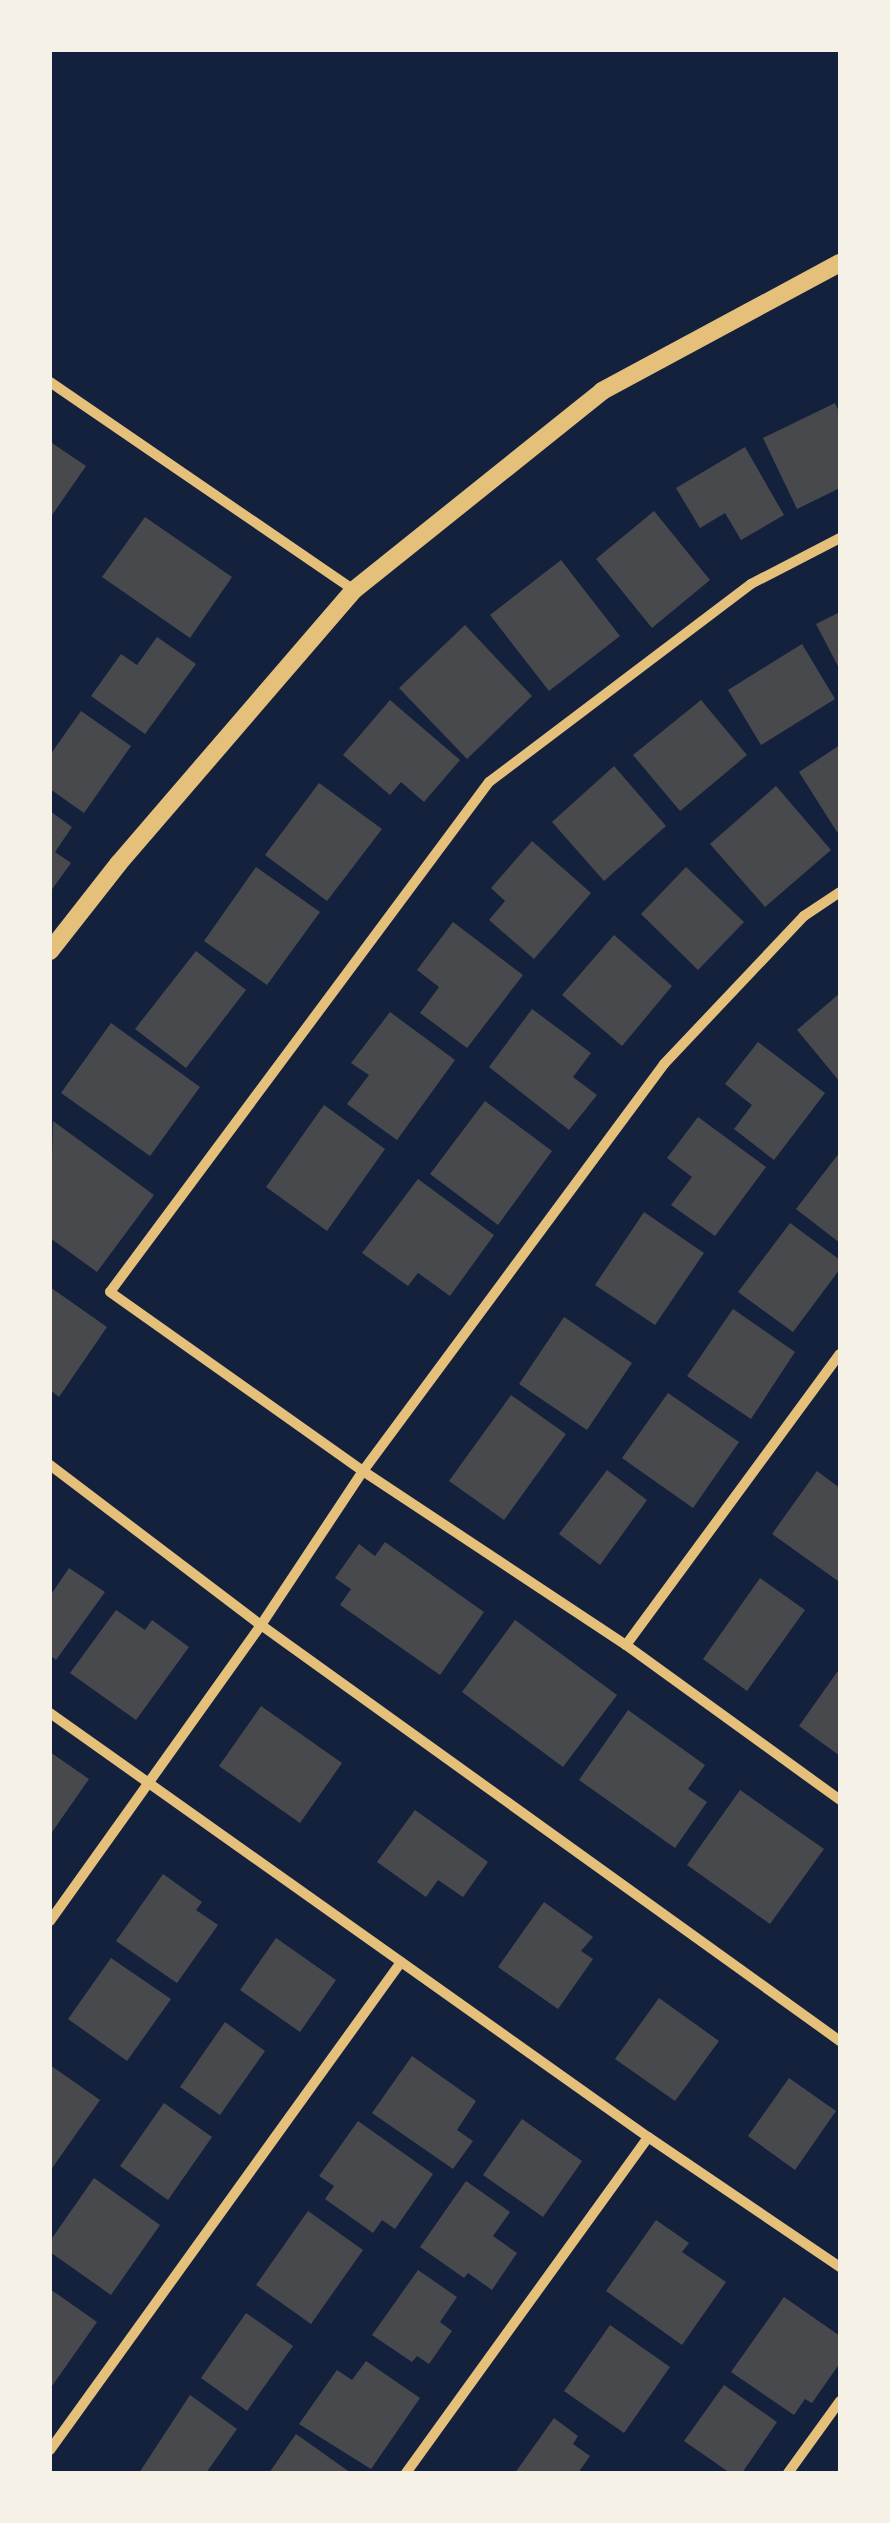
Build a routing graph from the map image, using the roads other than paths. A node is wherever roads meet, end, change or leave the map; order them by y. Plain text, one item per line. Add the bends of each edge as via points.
1 (840, 263) edge
2 (50, 382) edge
3 (840, 538) edge
4 (354, 590) junction
5 (840, 892) edge
6 (50, 951) edge
7 (840, 1354) edge
8 (50, 1465) edge
9 (363, 1471) junction
10 (261, 1624) junction
11 (626, 1645) junction
12 (50, 1712) edge
13 (148, 1783) junction
14 (840, 1800) edge
15 (50, 1921) edge
16 (400, 1962) junction
17 (840, 2041) edge
18 (648, 2137) junction
19 (840, 2267) edge
20 (840, 2401) edge
21 (50, 2450) edge
22 (406, 2473) edge
23 (788, 2473) edge

1 - 4 street via 602,391
2 - 4 street
3 - 9 street via 750,584 489,782 110,1292
4 - 6 street
5 - 9 street via 804,916 664,1064
7 - 11 street
8 - 10 street
9 - 10 street
9 - 11 street
10 - 13 street
10 - 17 street
11 - 14 street
12 - 13 street
13 - 15 street
13 - 16 street
16 - 18 street
16 - 21 street
18 - 19 street
18 - 22 street
20 - 23 street

